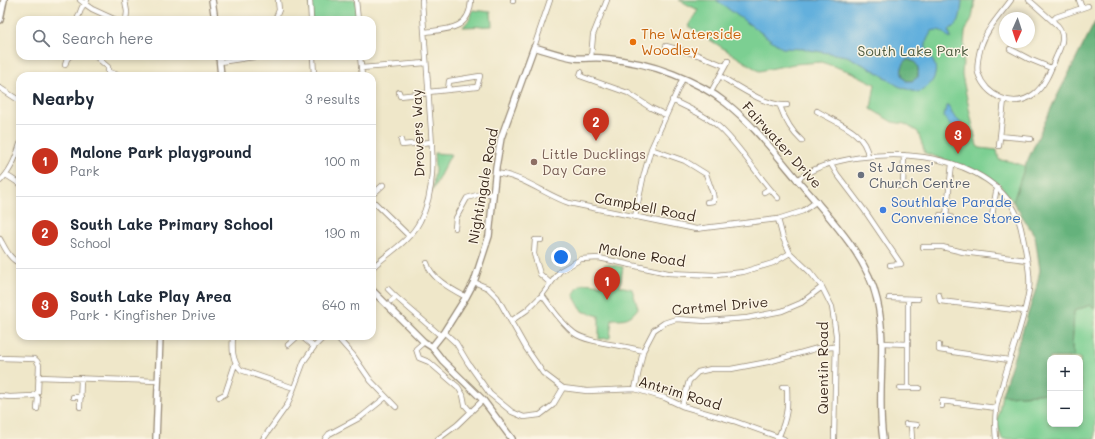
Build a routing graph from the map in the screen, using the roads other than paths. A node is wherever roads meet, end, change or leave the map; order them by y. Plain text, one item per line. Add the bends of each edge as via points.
1 (4, 0) edge
2 (80, 0) edge
3 (124, 0) edge
4 (212, 0) edge
5 (278, 0) edge
6 (310, 0) edge
7 (356, 0) edge
8 (422, 0) edge
9 (471, 0) edge
10 (550, 0) edge
11 (610, 0) edge
12 (1011, 0) edge
13 (1029, 0) edge
14 (1079, 0) edge
15 (86, 2) edge
16 (1088, 6) dead end
17 (1082, 8) junction
18 (79, 16) edge
19 (107, 16) edge
20 (126, 16) edge
21 (214, 16) edge
22 (277, 16) edge
23 (311, 16) edge
24 (358, 16) edge
25 (0, 20) edge
26 (1053, 20) junction
27 (424, 32) junction
28 (666, 46) dead end
29 (534, 47) junction
30 (1012, 52) dead end
31 (591, 58) junction
32 (66, 60) edge
33 (100, 60) edge
34 (220, 60) edge
35 (313, 60) edge
36 (360, 60) edge
37 (728, 61) dead end
38 (426, 63) junction
39 (65, 65) dead end
40 (725, 66) junction
41 (361, 68) junction
42 (1051, 68) junction
43 (109, 72) edge
44 (221, 72) edge
45 (314, 72) edge
46 (362, 72) edge
47 (581, 72) dead end
48 (720, 76) junction
49 (683, 78) junction
50 (0, 88) edge
51 (448, 90) junction
52 (711, 92) junction
53 (428, 93) junction
54 (400, 96) dead end
55 (16, 98) edge
56 (672, 100) junction
57 (1004, 100) junction
58 (787, 105) dead end
59 (780, 106) junction
60 (817, 111) dead end
61 (666, 115) junction
62 (1000, 136) junction
63 (1031, 139) dead end
64 (401, 140) dead end
65 (802, 141) dead end
66 (431, 142) junction
67 (999, 146) dead end
68 (651, 149) junction
69 (904, 155) junction
70 (16, 156) edge
71 (868, 156) junction
72 (831, 164) junction
73 (952, 164) junction
74 (496, 173) junction
75 (6, 175) junction
76 (797, 180) junction
77 (0, 181) edge
78 (16, 181) edge
79 (383, 186) dead end
80 (896, 186) dead end
81 (903, 186) junction
82 (910, 186) dead end
83 (998, 188) junction
84 (769, 189) junction
85 (376, 192) edge
86 (764, 192) dead end
87 (493, 194) junction
88 (778, 198) dead end
89 (817, 201) junction
90 (707, 202) dead end
91 (376, 204) edge
92 (940, 215) dead end
93 (946, 216) junction
94 (992, 216) dead end
95 (635, 217) junction
96 (951, 217) dead end
97 (778, 219) junction
98 (456, 225) dead end
99 (409, 236) junction
100 (0, 239) edge
101 (536, 240) dead end
102 (923, 247) dead end
103 (790, 253) junction
104 (1027, 260) junction
105 (16, 262) edge
106 (376, 265) edge
107 (890, 265) dead end
108 (426, 267) dead end
109 (474, 282) junction
110 (550, 283) junction
111 (822, 287) junction
112 (388, 289) dead end
113 (376, 294) edge
114 (542, 295) junction
115 (396, 297) junction
116 (466, 297) junction
117 (889, 298) dead end
118 (908, 299) junction
119 (918, 299) dead end
120 (391, 302) dead end
121 (940, 306) dead end
122 (1024, 311) junction
123 (511, 322) junction
124 (443, 334) junction
125 (160, 340) edge
126 (233, 340) edge
127 (294, 340) edge
128 (304, 340) edge
129 (321, 340) edge
130 (340, 340) edge
131 (424, 342) junction
132 (882, 343) junction
133 (908, 344) junction
134 (288, 345) dead end
135 (314, 347) junction
136 (432, 347) junction
137 (836, 347) junction
138 (939, 350) dead end
139 (643, 351) junction
140 (0, 358) edge
141 (1010, 360) junction
142 (236, 364) junction
143 (38, 377) junction
144 (81, 378) junction
145 (158, 380) junction
146 (785, 385) dead end
147 (908, 387) junction
148 (294, 388) junction
149 (563, 388) junction
150 (635, 388) junction
151 (900, 388) dead end
152 (919, 388) dead end
153 (225, 394) junction
154 (36, 395) junction
155 (0, 396) edge
156 (73, 397) dead end
157 (81, 397) junction
158 (219, 397) dead end
159 (386, 397) junction
160 (228, 399) dead end
161 (483, 400) junction
162 (942, 401) dead end
163 (682, 406) junction
164 (80, 407) dead end
165 (396, 407) dead end
166 (996, 408) junction
167 (37, 409) dead end
168 (471, 412) junction
169 (917, 425) dead end
170 (781, 438) edge
171 (156, 439) edge
172 (263, 439) edge
173 (325, 439) edge
174 (438, 439) edge
175 (512, 439) edge
176 (834, 439) edge
177 (882, 439) edge
178 (912, 439) edge
179 (996, 439) edge

1 - 25 street
2 - 15 street
3 - 20 street
4 - 21 street
5 - 22 street
6 - 23 street
7 - 24 street
8 - 27 street, Drovers Way
9 - 27 street via 471,9 461,24 453,29
10 - 29 street, Nightingale Road
11 - 31 street via 593,35
12 - 57 street via 989,29 981,45 978,60 978,72 983,84 992,94
13 - 26 street
14 - 17 street
15 - 18 street
15 - 19 street via 92,9
16 - 17 street
17 - 26 street
26 - 42 street via 1061,30 1062,42
27 - 38 street, Drovers Way
28 - 40 street via 675,46
29 - 31 street, Fairwater Drive via 561,56
29 - 74 street, Nightingale Road via 501,138
30 - 42 street
31 - 49 street, Fairwater Drive via 642,64
32 - 39 street
33 - 43 street via 108,67
34 - 44 street
35 - 45 street
36 - 41 street
37 - 40 street
38 - 41 street
38 - 53 street, Drovers Way
40 - 48 street
41 - 46 street
42 - 57 street via 1040,89 1033,95 1014,101
47 - 61 street via 580,76 628,93
48 - 52 street
48 - 59 street
49 - 52 street, Fairwater Drive
49 - 56 street
50 - 55 street
51 - 51 street via 477,87 480,76 449,81
51 - 53 street
52 - 76 street, Fairwater Drive via 748,122
53 - 54 street
53 - 66 street, Drovers Way
56 - 61 street
56 - 84 street via 718,126 736,145
57 - 62 street
58 - 59 street
59 - 65 street via 784,119
60 - 71 street via 825,113 861,139
61 - 68 street
62 - 63 street
62 - 67 street
64 - 66 street via 402,145
66 - 99 street, Drovers Way via 432,171 428,201 420,222
68 - 90 street via 685,161 706,174 716,201
68 - 95 street
69 - 71 street
69 - 73 street via 931,158
69 - 81 street
70 - 75 street
71 - 72 street
72 - 76 street
72 - 107 street, Fairwater Drive via 901,264
73 - 83 street via 982,176
73 - 93 street
74 - 87 street, Nightingale Road
74 - 95 street, Campbell Road via 516,178 569,203
75 - 77 street
75 - 78 street
76 - 89 street, Fairwater Drive
79 - 85 street
80 - 81 street
81 - 82 street
83 - 94 street
83 - 104 street via 1015,210 1021,226
84 - 86 street
84 - 88 street
87 - 98 street via 467,198 456,218
87 - 109 street, Nightingale Road via 489,236
89 - 97 street, Campbell Road via 803,212
89 - 132 street, Fairwater Drive via 863,265 880,313
91 - 99 street
92 - 93 street
93 - 96 street
95 - 97 street, Campbell Road via 696,229
97 - 103 street, Quentin Road
99 - 106 street, Drovers Way
100 - 105 street
101 - 110 street via 534,254 540,274
102 - 104 street
103 - 110 street, Malone Road via 773,263 743,272 716,275 668,273 599,258 581,259 560,271
103 - 111 street, Quentin Road
104 - 122 street via 1030,288
108 - 116 street via 445,286
109 - 116 street, Nightingale Road
109 - 123 street, Antrim Road via 488,288 497,297
110 - 114 street, Malone Road
111 - 137 street, Quentin Road via 832,307 836,325
111 - 139 street, Cartmel Drive via 801,303 782,311 747,318 706,321 676,319 664,323 654,330
112 - 115 street
113 - 131 street
114 - 123 street, Malone Road
114 - 139 street via 575,334
115 - 120 street
115 - 124 street
116 - 124 street, Nightingale Road
117 - 118 street
118 - 119 street
118 - 133 street
121 - 122 street via 940,298
122 - 141 street
123 - 149 street, Antrim Road via 543,373
124 - 136 street, Nightingale Road
124 - 149 street via 456,343 490,394 512,412 524,417 540,415 553,405
125 - 145 street
126 - 142 street via 232,352
127 - 134 street
128 - 135 street
129 - 135 street
130 - 159 street
131 - 136 street
131 - 168 street via 416,349 419,358 429,362 458,387 465,405
132 - 133 street
132 - 177 street, Fairwater Drive
133 - 147 street
135 - 148 street via 304,361
136 - 161 street
137 - 163 street via 818,348 731,369 698,372 689,381
137 - 176 street, Quentin Road
138 - 141 street
139 - 150 street, Cartmel Drive
140 - 143 street via 35,359
141 - 166 street
142 - 148 street via 241,370
142 - 153 street
143 - 144 street
143 - 154 street
144 - 145 street
144 - 157 street
145 - 171 street
146 - 170 street via 788,404
147 - 151 street
147 - 152 street
148 - 172 street via 288,404
149 - 150 street, Antrim Road via 587,391
150 - 163 street, Antrim Road
153 - 158 street
153 - 160 street
154 - 155 street
154 - 167 street
156 - 157 street
157 - 164 street
159 - 165 street
159 - 173 street via 362,416 329,434
161 - 168 street
161 - 175 street
162 - 166 street
163 - 170 street, Antrim Road
166 - 179 street
168 - 174 street
169 - 178 street via 909,424

